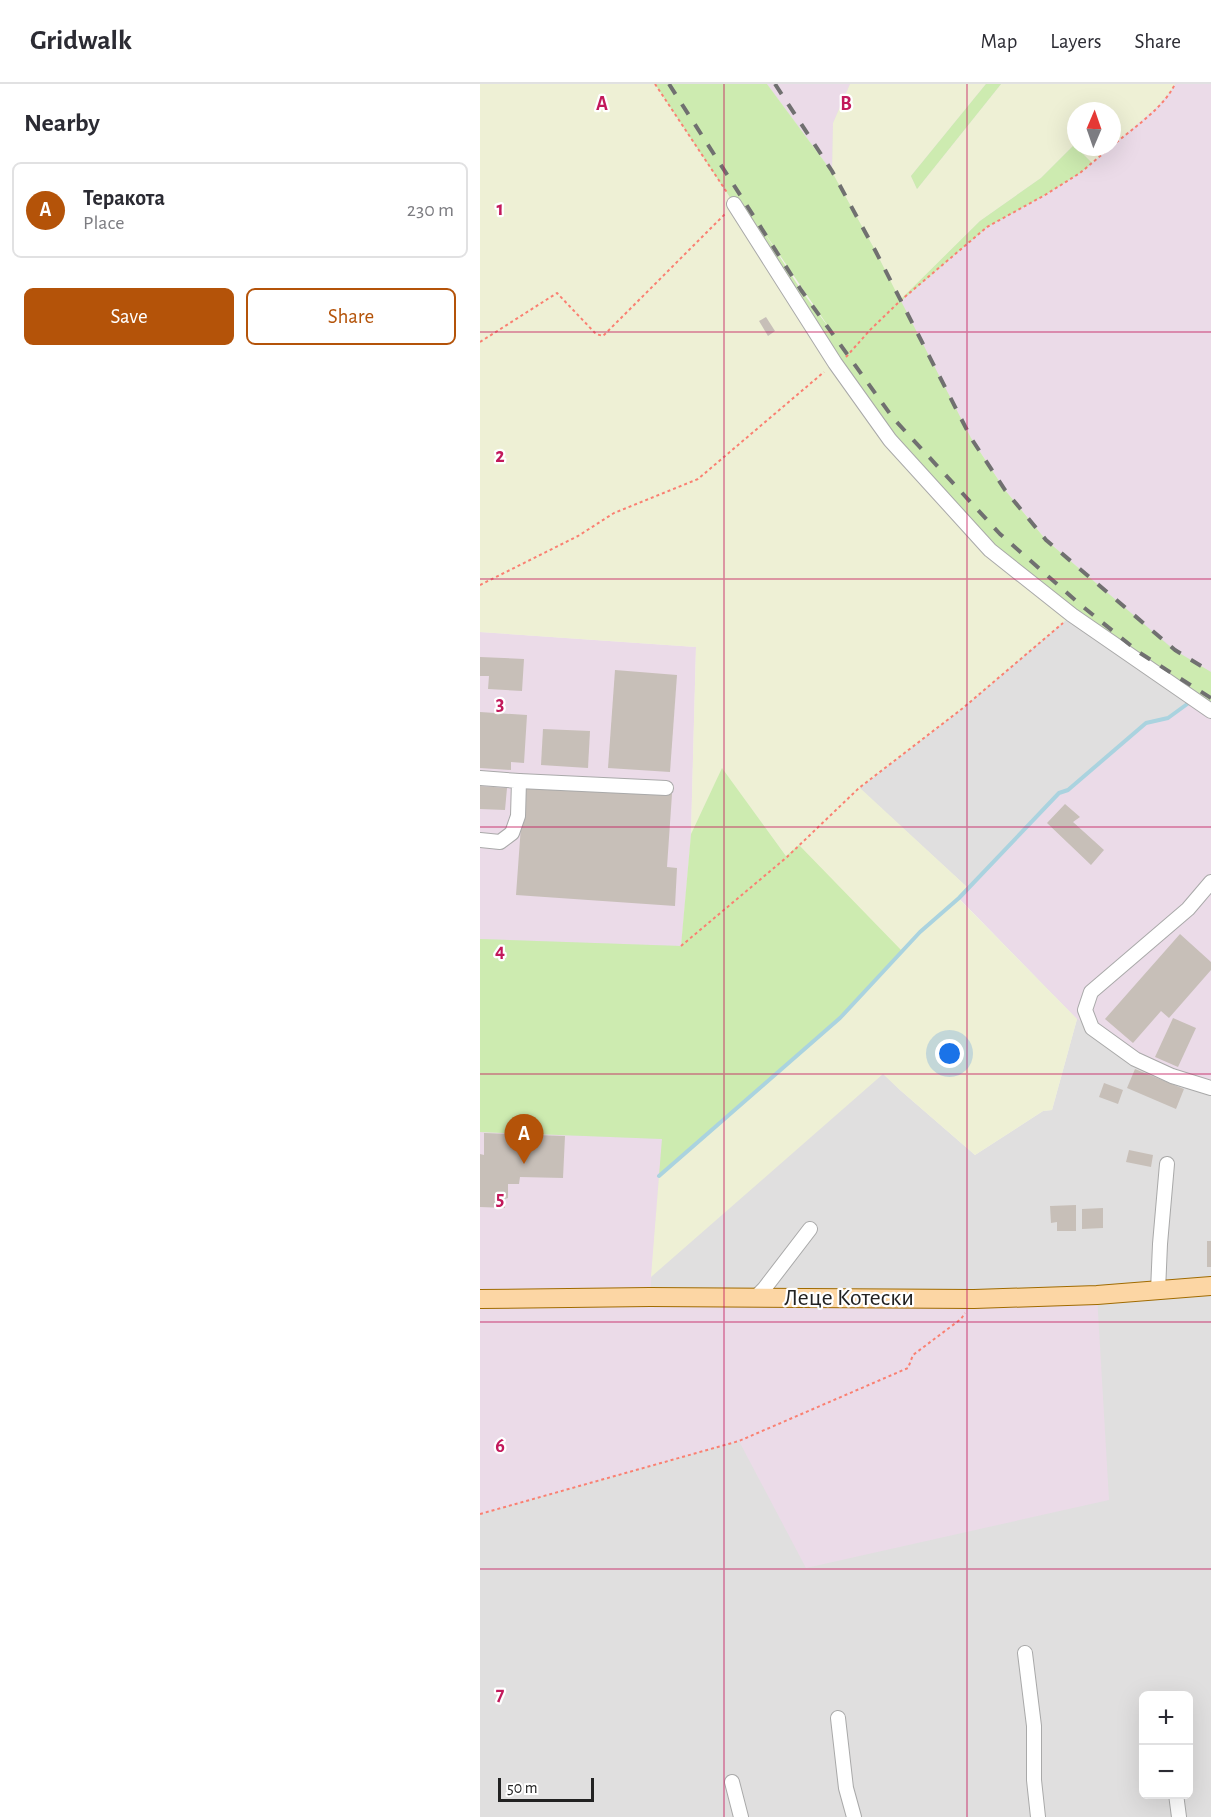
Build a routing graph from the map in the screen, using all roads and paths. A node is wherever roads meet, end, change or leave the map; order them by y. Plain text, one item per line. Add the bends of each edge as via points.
1 (655, 84) edge
2 (1175, 84) edge
3 (1121, 138) edge
4 (1100, 156) edge
5 (734, 204) junction
6 (480, 342) edge
7 (835, 363) junction
8 (480, 585) edge
9 (1072, 615) junction
10 (1211, 711) edge
11 (480, 778) edge
12 (519, 781) junction
13 (666, 788) dead end
14 (480, 840) edge
15 (1211, 882) edge
16 (681, 946) dead end
17 (1211, 1088) edge
18 (1167, 1164) dead end
19 (810, 1229) dead end
20 (1211, 1286) edge
21 (1158, 1291) junction
22 (482, 1295) edge
23 (755, 1298) junction
24 (974, 1299) junction
25 (480, 1514) edge
26 (1025, 1653) dead end
27 (838, 1718) dead end
28 (732, 1782) dead end
29 (1177, 1799) edge
30 (741, 1817) edge
31 (854, 1817) edge
32 (1038, 1817) edge
33 (1179, 1817) edge

1 - 5 path
2 - 3 path via 1156,108
4 - 7 path via 1080,173 987,227 900,301 848,356
5 - 6 path via 603,336 596,334 557,293
5 - 7 street
7 - 8 path via 698,479 614,513 578,536
7 - 9 street via 890,440 990,550
9 - 10 street
9 - 16 path via 963,708 859,788 787,857
11 - 12 street
12 - 13 street
12 - 14 street via 518,816 512,833 500,842
15 - 17 street via 1188,909 1091,992 1085,1010 1092,1028 1135,1059
18 - 21 street
19 - 23 street
20 - 21 main road, Леце Котески
21 - 24 main road, Леце Котески
22 - 23 main road, Леце Котески
23 - 24 main road, Леце Котески
24 - 25 path via 961,1319 913,1355 908,1368 739,1441
26 - 32 street via 1034,1726
27 - 31 street via 846,1788
28 - 30 street
29 - 33 street

